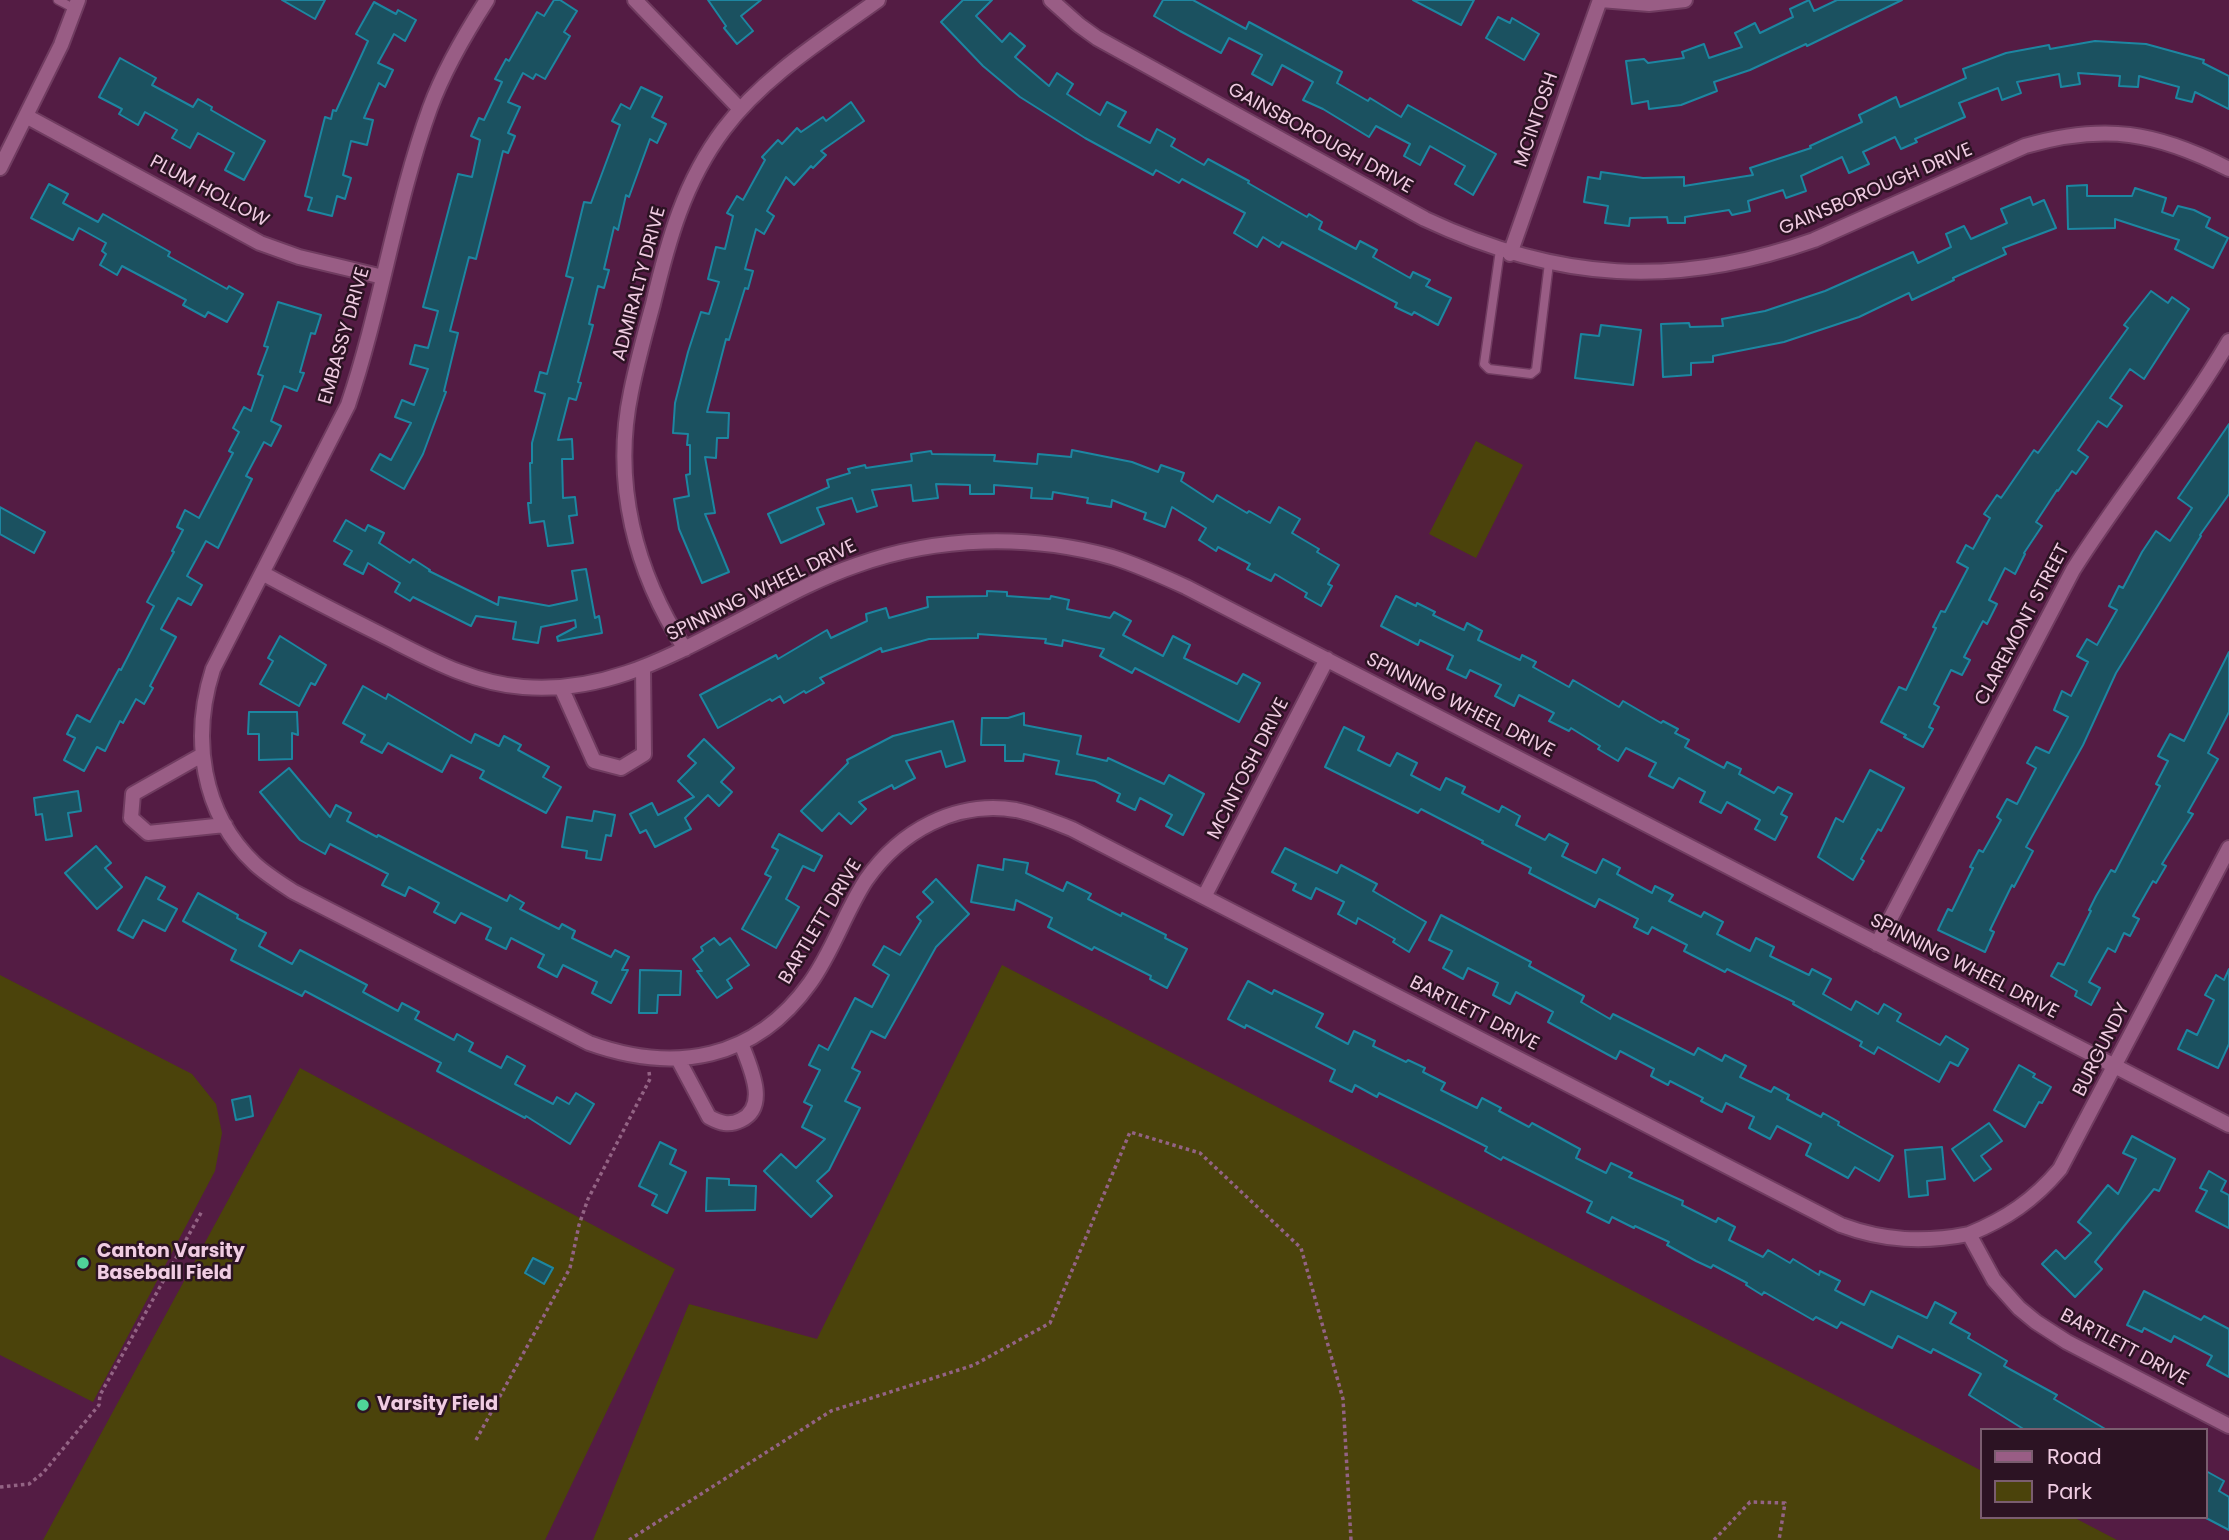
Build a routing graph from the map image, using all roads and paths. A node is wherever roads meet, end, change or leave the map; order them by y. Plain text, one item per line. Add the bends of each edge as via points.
1 (58, 0) edge
2 (485, 0) edge
3 (635, 0) edge
4 (878, 0) edge
5 (1051, 0) edge
6 (1600, 0) edge
7 (1685, 0) edge
8 (76, 4) edge
9 (740, 109) junction
10 (26, 116) junction
11 (2, 159) edge
12 (2229, 169) edge
13 (1505, 252) junction
14 (1549, 263) junction
15 (383, 277) junction
16 (2229, 341) edge
17 (262, 573) junction
18 (685, 649) junction
19 (1327, 659) junction
20 (643, 668) junction
21 (561, 687) junction
22 (202, 755) junction
23 (209, 785) joint
24 (225, 825) junction
25 (2229, 848) edge
26 (1204, 897) junction
27 (1877, 943) junction
28 (741, 1043) junction
29 (648, 1059) junction
30 (678, 1059) junction
31 (2115, 1066) junction
32 (2229, 1125) edge
33 (202, 1210) dead end
34 (1969, 1234) junction
35 (2229, 1426) edge
36 (476, 1440) dead end
37 (0, 1488) edge
38 (629, 1540) edge
39 (1351, 1540) edge
40 (1714, 1540) edge
41 (1779, 1540) edge

1 - 8 lane
2 - 15 street, EMBASSY DRIVE via 431,106
3 - 9 street
4 - 9 street, ADMIRALTY DRIVE via 776,75
5 - 13 street, GAINSBOROUGH DRIVE via 1109,45 1425,219
6 - 7 street via 1649,4
6 - 13 street, MCINTOSH
8 - 10 street
9 - 18 street, ADMIRALTY DRIVE via 705,157 675,221 626,428 626,491 635,543 656,601
10 - 11 street
10 - 15 street, PLUM HOLLOW via 260,243
12 - 14 street, GAINSBOROUGH DRIVE via 2154,139 2089,133 2025,146 1814,240 1742,262 1654,273
13 - 14 street, GAINSBOROUGH DRIVE
13 - 14 lane via 1484,364 1489,369 1531,374 1536,370
15 - 17 street, EMBASSY DRIVE via 348,405
16 - 27 street, CLAREMONT STREET via 2073,570
17 - 21 street, SPINNING WHEEL DRIVE via 445,667 502,685
17 - 22 street, EMBASSY DRIVE via 209,681 201,719
18 - 19 street, SPINNING WHEEL DRIVE via 858,564 926,547 1005,541 1074,548 1141,567
18 - 20 street, SPINNING WHEEL DRIVE
19 - 26 street, MCINTOSH DRIVE
19 - 27 street, SPINNING WHEEL DRIVE
20 - 21 street, SPINNING WHEEL DRIVE
20 - 21 street via 644,754 621,768 594,761
22 - 23 street, EMBASSY DRIVE
22 - 24 street via 133,793 131,818 148,833
23 - 24 street, BARTLETT DRIVE
24 - 29 street, BARTLETT DRIVE via 254,863 294,892 589,1043
25 - 31 street, BURGUNDY
26 - 28 street, BARTLETT DRIVE via 1045,818 998,809 952,815 914,832 883,858 865,882 811,982 786,1013
26 - 34 street, BARTLETT DRIVE via 1841,1225 1911,1241
27 - 31 street, SPINNING WHEEL DRIVE
28 - 30 street, BARTLETT DRIVE
28 - 30 street via 756,1097 755,1107 737,1122 718,1122 709,1116
29 - 30 street, BARTLETT DRIVE
29 - 36 path via 650,1079 588,1199 570,1268
31 - 32 street, SPINNING WHEEL DRIVE
31 - 34 street, BURGUNDY via 2070,1153 2047,1184 2013,1213
33 - 37 path via 100,1395 99,1405 43,1473 29,1484
34 - 35 street, BARTLETT DRIVE via 1994,1280 2036,1322
38 - 39 path via 831,1411 974,1365 1050,1323 1130,1132 1200,1153 1301,1248 1343,1399
40 - 41 path via 1750,1502 1786,1503

